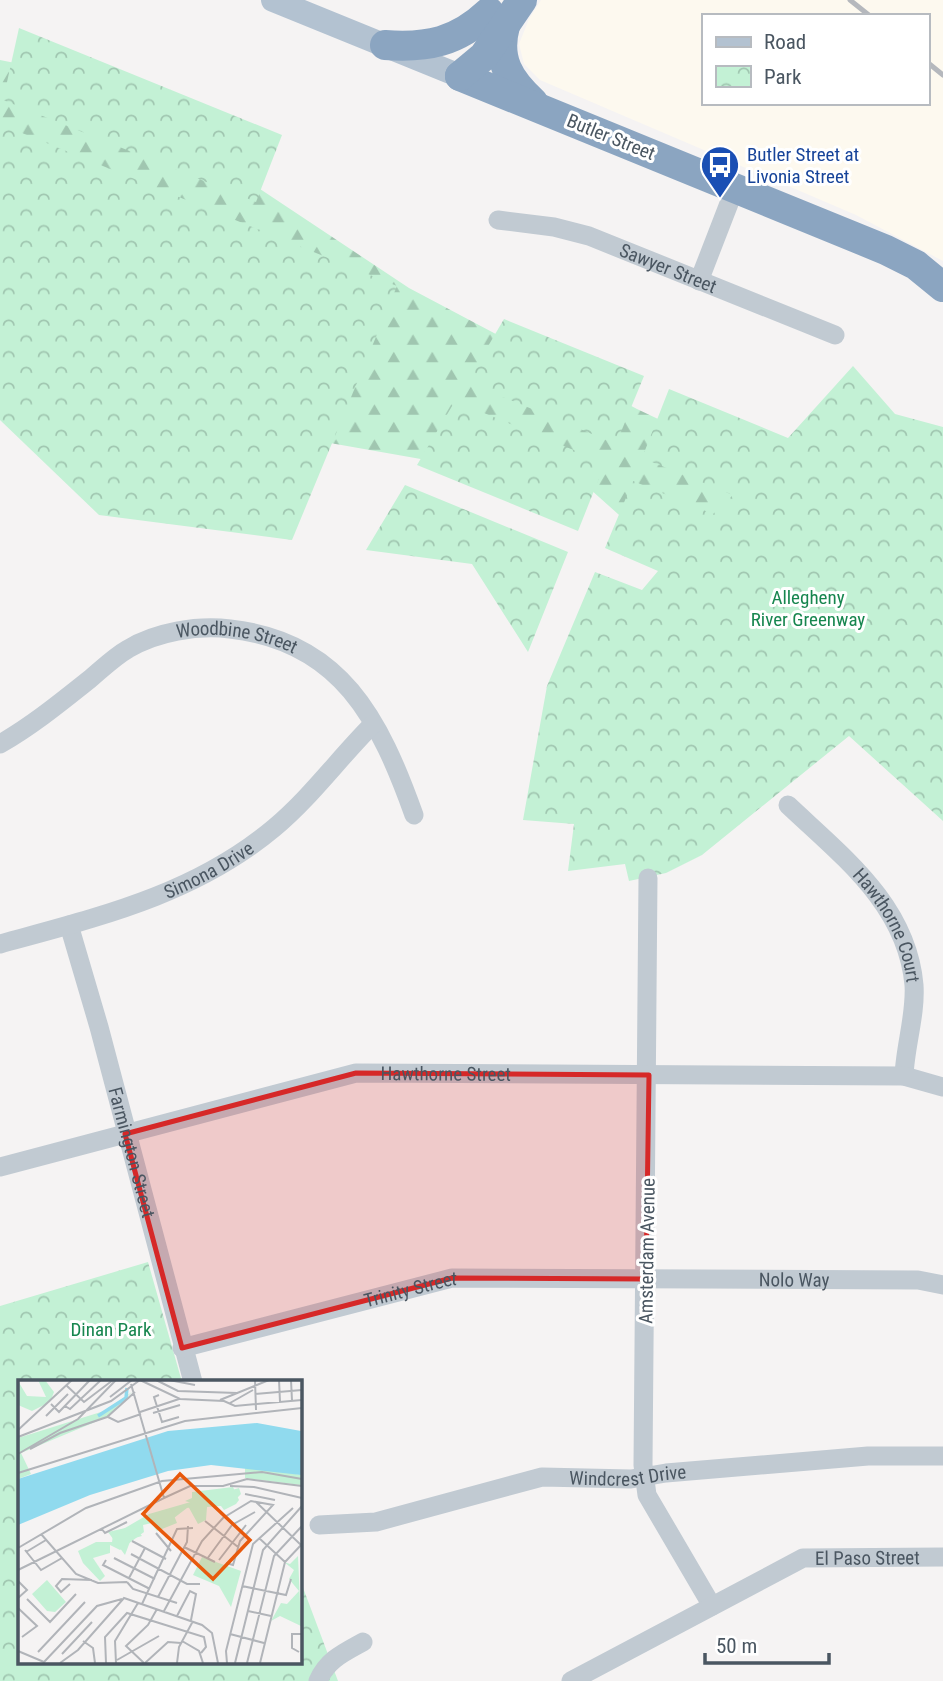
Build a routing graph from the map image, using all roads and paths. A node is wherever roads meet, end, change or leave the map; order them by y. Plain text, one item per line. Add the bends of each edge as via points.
1 (273, 0) edge
2 (522, 0) edge
3 (489, 31) edge
4 (385, 45) junction
5 (460, 76) junction
6 (539, 108) junction
7 (735, 188) junction
8 (498, 220) dead end
9 (699, 281) junction
10 (943, 287) edge
11 (835, 335) dead end
12 (373, 724) junction
13 (0, 744) edge
14 (789, 805) dead end
15 (414, 815) dead end
16 (648, 878) dead end
17 (69, 925) junction
18 (0, 944) edge
19 (649, 1075) junction
20 (904, 1076) junction
21 (943, 1087) edge
22 (125, 1134) junction
23 (0, 1167) edge
24 (646, 1279) junction
25 (943, 1285) edge
26 (182, 1348) junction
27 (191, 1380) edge
28 (943, 1456) edge
29 (645, 1477) junction
30 (319, 1525) dead end
31 (943, 1557) edge
32 (712, 1606) junction
33 (363, 1642) dead end
34 (318, 1681) edge
35 (571, 1681) edge

1 - 4 main road, Butler Street
2 - 3 highway
3 - 4 highway via 427,46
3 - 5 highway
3 - 6 highway via 515,85
4 - 5 main road, Butler Street
5 - 6 highway, Butler Street
6 - 7 highway, Butler Street
7 - 9 street
7 - 10 highway, Butler Street via 902,257
8 - 9 street, Sawyer Street via 572,231
9 - 11 street, Sawyer Street
12 - 13 street, Woodbine Street via 327,664 295,645 254,631 210,626 169,633 128,649 30,727
12 - 15 street, Woodbine Street via 394,758
12 - 17 street, Simona Drive via 309,796 220,869 159,897
14 - 20 street, Hawthorne Court via 869,881 892,915 907,950 914,987
16 - 19 street, Amsterdam Avenue
17 - 18 street, Simona Drive
17 - 22 street, Farmington Street
19 - 20 street, Hawthorne Street
19 - 22 street, Hawthorne Street via 356,1073
19 - 24 street, Amsterdam Avenue
20 - 21 street, Hawthorne Street
22 - 23 street, Hawthorne Street
22 - 26 street, Farmington Street
24 - 25 street, Nolo Way via 918,1280
24 - 26 street, Trinity Street via 452,1278
24 - 29 street, Amsterdam Avenue
26 - 27 street, Farmington Street
28 - 29 street, Windcrest Drive via 868,1457
29 - 30 street, Windcrest Drive via 542,1477 376,1522
29 - 32 street, Amsterdam Avenue via 647,1494
31 - 32 street, El Paso Street via 803,1558
32 - 35 street, El Paso Street
33 - 34 street via 323,1668

